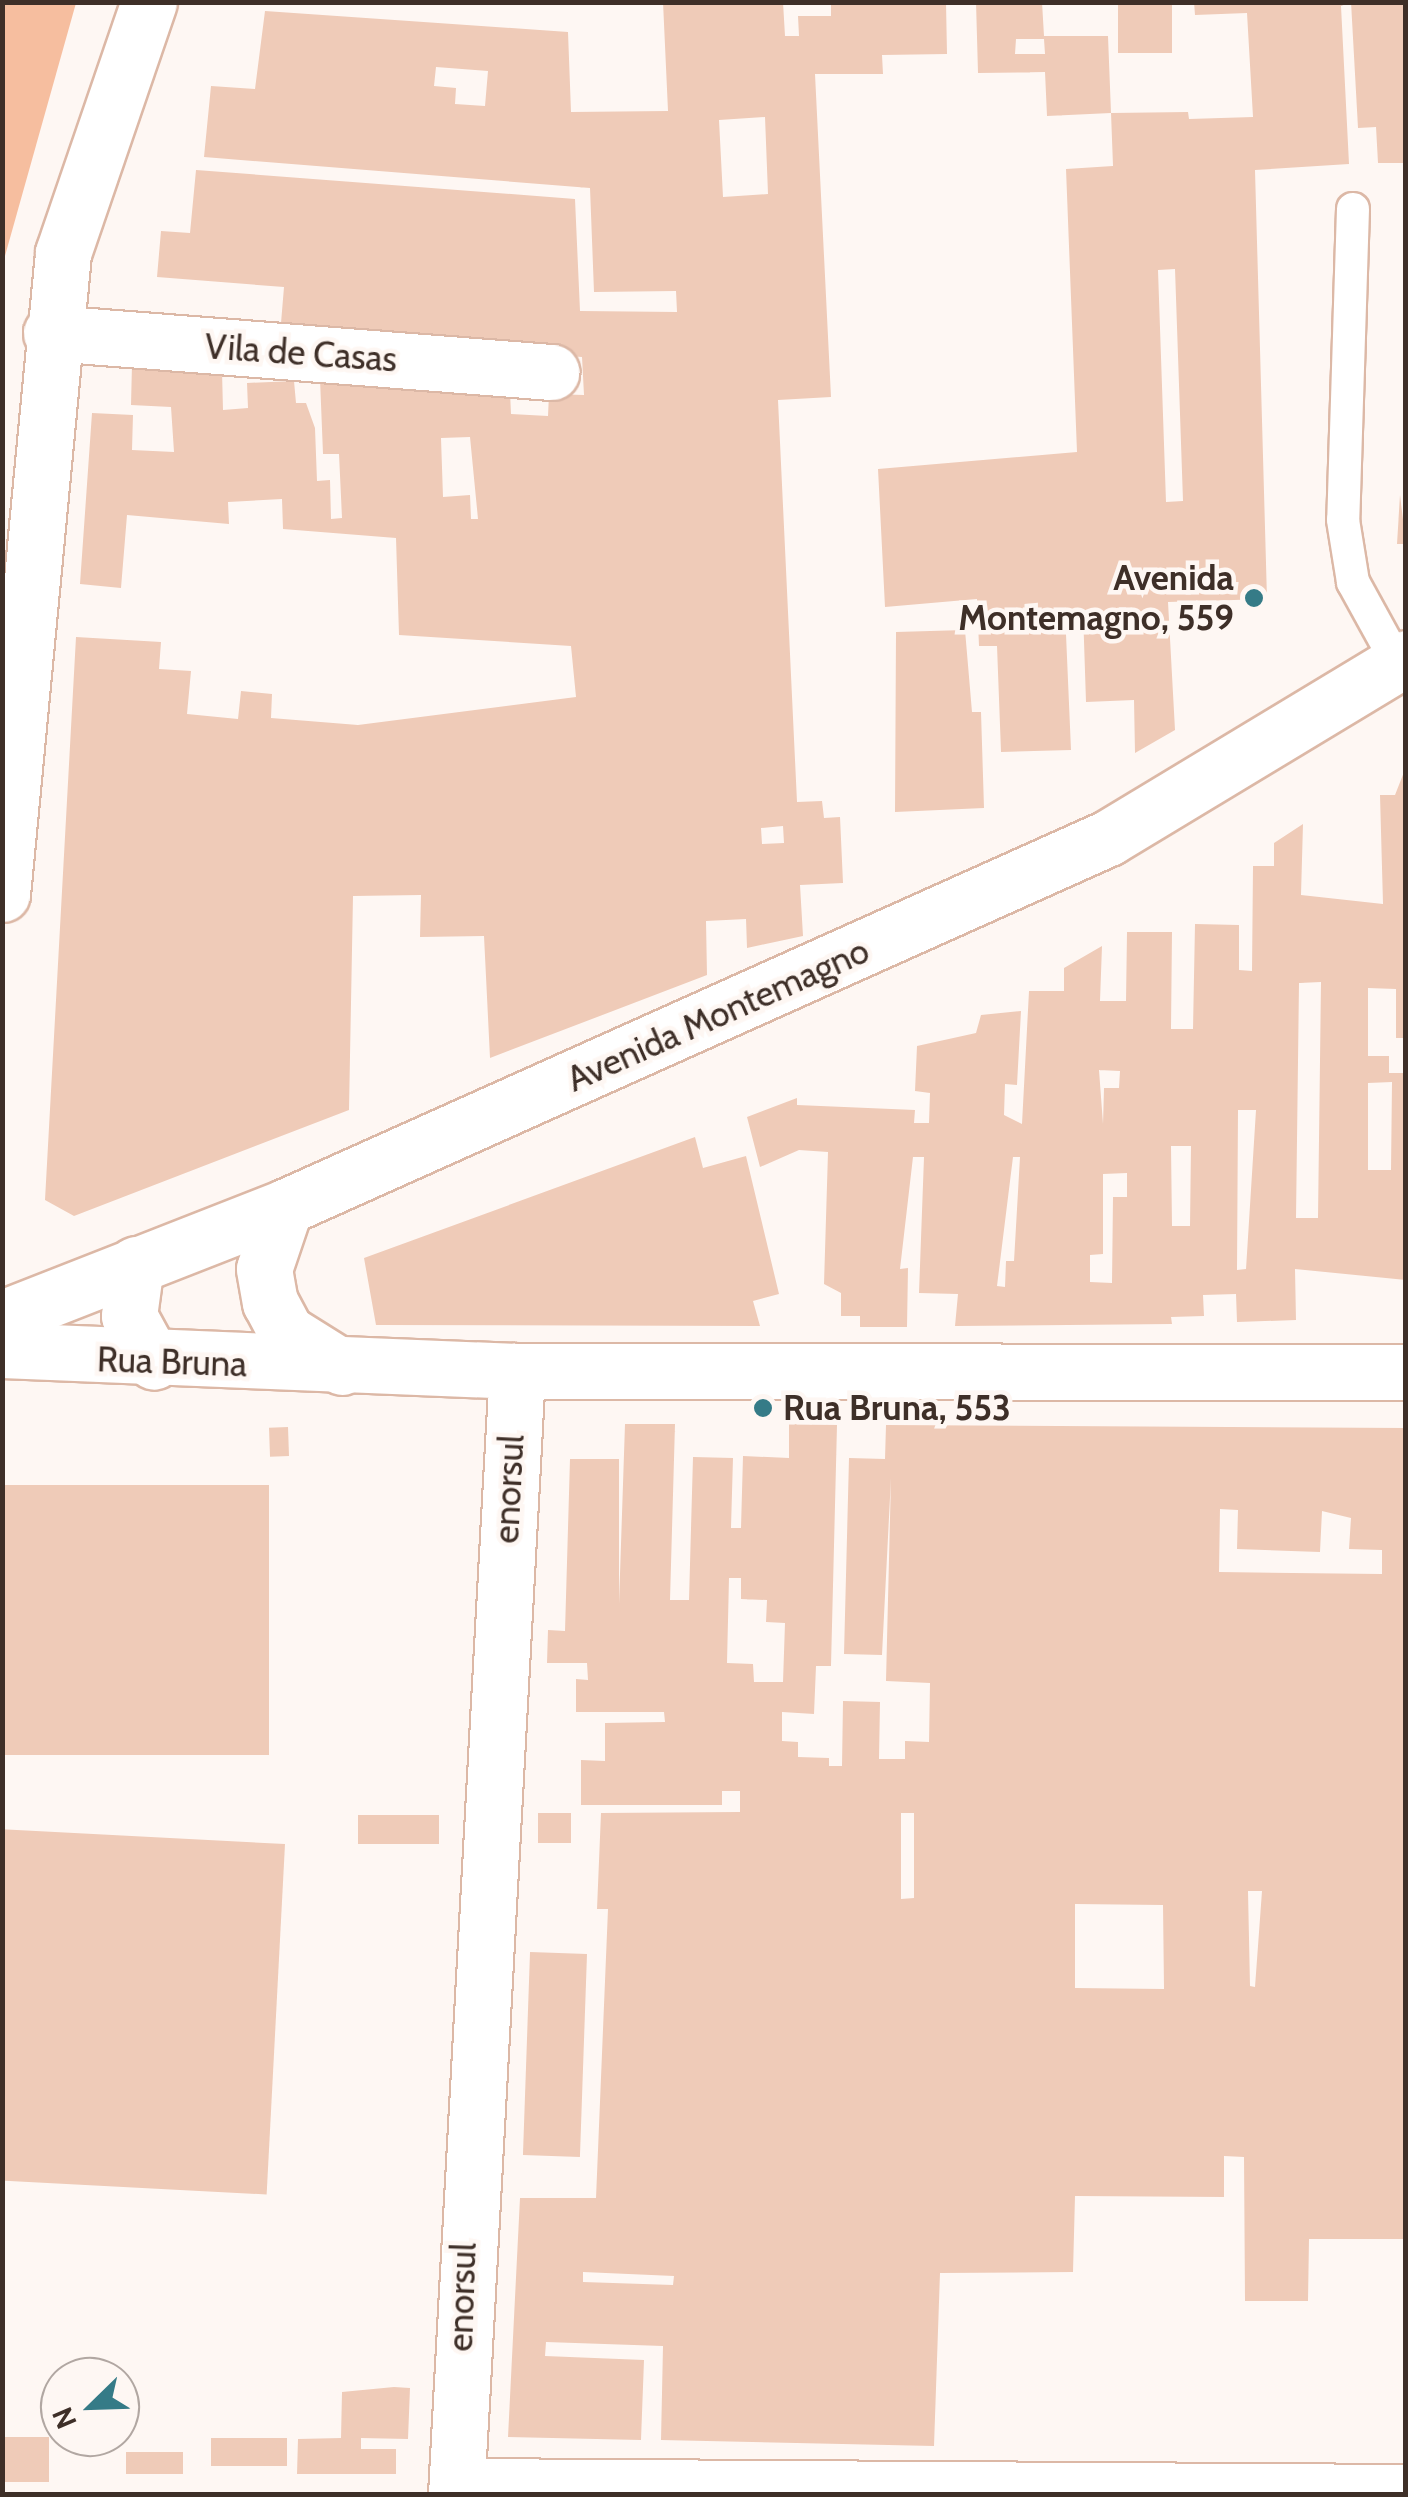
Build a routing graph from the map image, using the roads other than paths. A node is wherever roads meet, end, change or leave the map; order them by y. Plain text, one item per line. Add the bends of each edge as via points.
1 (149, 2) edge
2 (1353, 209) dead end
3 (51, 333) junction
4 (551, 372) dead end
5 (1402, 661) edge
6 (2, 894) edge
7 (285, 1206) junction
8 (136, 1264) junction
9 (2, 1318) edge
10 (2, 1350) edge
11 (154, 1362) junction
12 (342, 1367) junction
13 (516, 1371) junction
14 (1406, 1372) edge
15 (457, 2490) edge
16 (1406, 2492) edge

1 - 3 street via 94,148
2 - 5 lane via 1343,520 1353,582
3 - 4 street, Vila de Casas
3 - 6 street
5 - 7 street, Avenida Montemagno via 1108,838
7 - 8 street, Avenida Montemagno
7 - 12 street, Rua Bruna via 269,1237 270,1302 286,1332
8 - 9 street, Avenida Montemagno
8 - 11 street via 129,1316
10 - 11 street, Rua Bruna
11 - 12 street, Rua Bruna
12 - 13 street, Rua Bruna
13 - 14 street
13 - 15 street, enorsul
15 - 16 street

